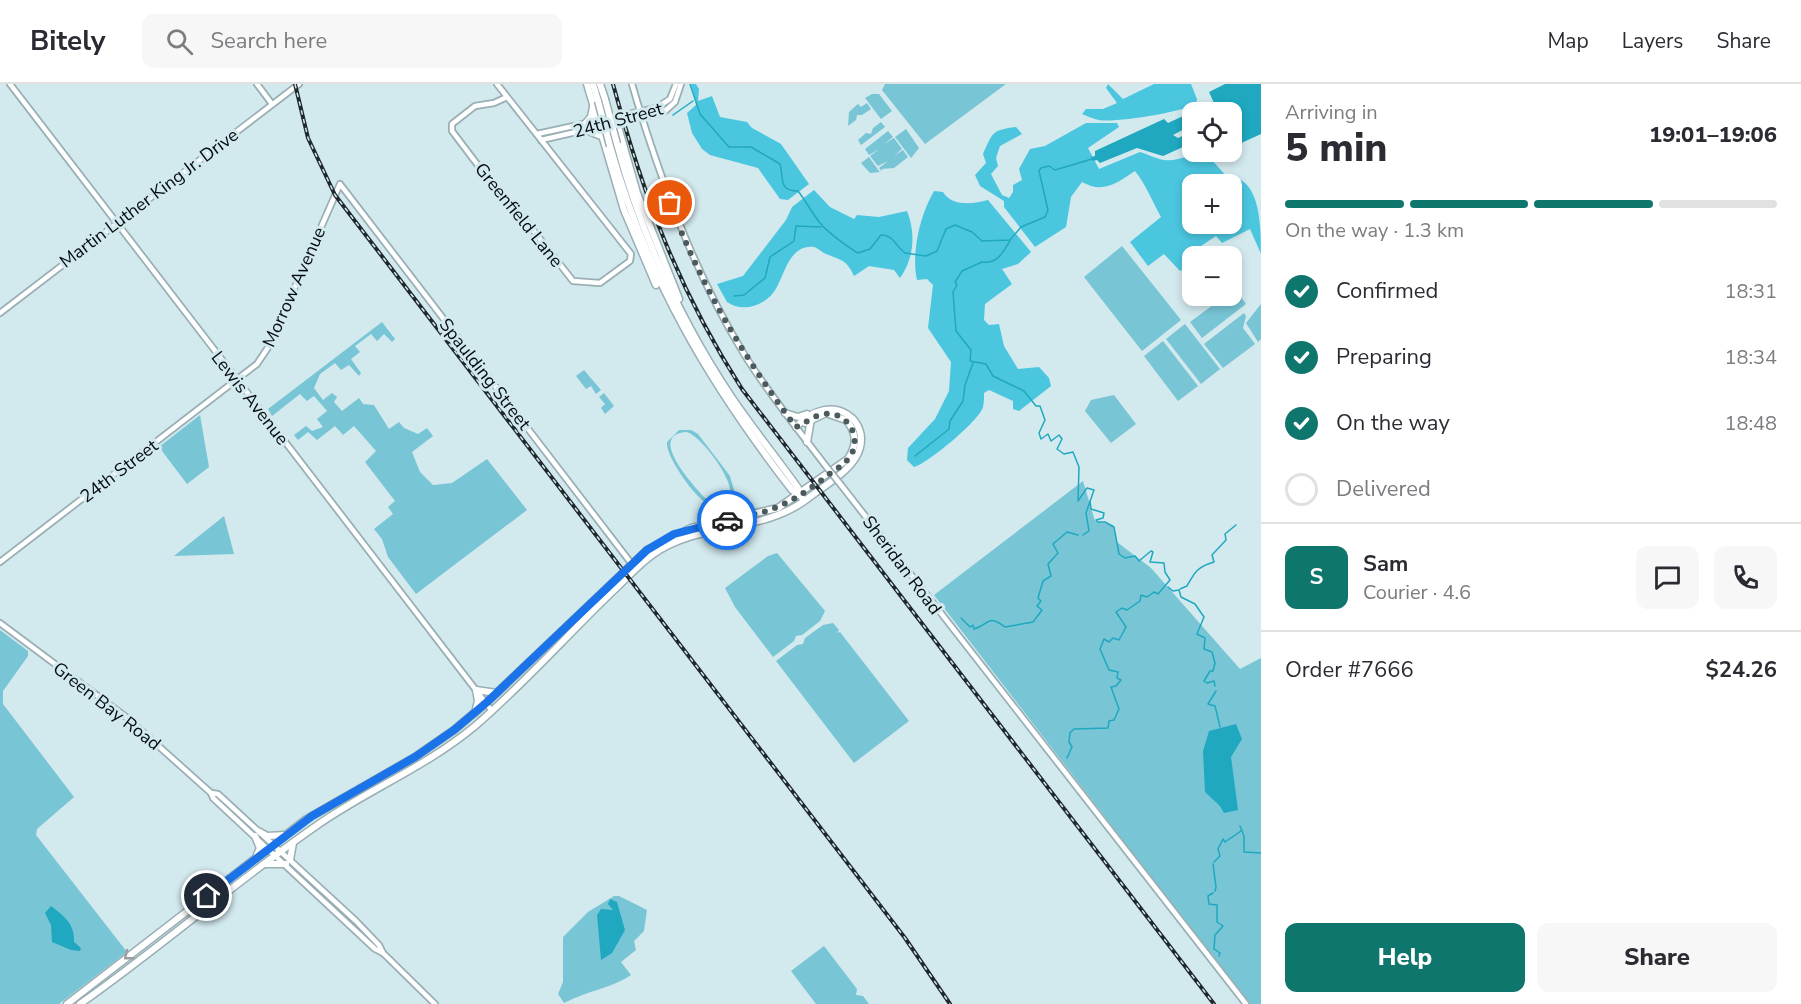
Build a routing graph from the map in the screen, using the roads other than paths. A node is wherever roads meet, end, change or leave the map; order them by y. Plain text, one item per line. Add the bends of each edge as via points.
1 (10, 84) edge
2 (299, 84) edge
3 (498, 84) edge
4 (587, 84) edge
5 (593, 84) edge
6 (600, 84) edge
7 (632, 84) edge
8 (676, 84) edge
9 (681, 84) edge
10 (258, 85) edge
11 (507, 97) junction
12 (601, 100) junction
13 (272, 104) junction
14 (593, 107) junction
15 (617, 123) junction
16 (599, 124) junction
17 (585, 127) junction
18 (537, 134) junction
19 (602, 136) junction
20 (541, 140) junction
21 (613, 145) junction
22 (340, 184) joint
23 (117, 223) junction
24 (0, 313) edge
25 (685, 320) junction
26 (681, 327) junction
27 (238, 381) junction
28 (785, 413) junction
29 (811, 416) junction
30 (796, 427) junction
31 (807, 442) junction
32 (802, 498) junction
33 (0, 562) edge
34 (631, 563) junction
35 (0, 623) edge
36 (476, 690) junction
37 (498, 692) junction
38 (486, 703) junction
39 (492, 711) junction
40 (475, 713) junction
41 (431, 747) junction
42 (436, 754) junction
43 (257, 834) junction
44 (286, 835) junction
45 (294, 842) junction
46 (271, 846) junction
47 (278, 854) junction
48 (252, 861) junction
49 (288, 862) junction
50 (265, 864) junction
51 (67, 1004) edge
52 (80, 1004) edge
53 (435, 1004) edge
54 (1246, 1004) edge

1 - 23 main road, Lewis Avenue
2 - 13 main road, Martin Luther King Jr. Drive
3 - 11 main road
4 - 14 highway
5 - 12 highway
6 - 12 highway
7 - 28 main road, Sheridan Road, bridge via 674,214 703,280 744,355
8 - 16 main road, 24th Street via 673,95 661,106
9 - 15 main road, 24th Street via 675,102 667,110
10 - 13 main road
11 - 18 main road
11 - 20 main road, Greenfield Lane via 475,106 454,123 452,130 573,281 602,282 632,256
12 - 21 highway, bridge
13 - 23 main road, Martin Luther King Jr. Drive
14 - 16 highway
14 - 17 highway
15 - 16 main road, 24th Street
15 - 25 highway via 637,193
16 - 17 main road, 24th Street
16 - 19 highway
17 - 18 main road, 24th Street
17 - 19 highway
17 - 20 main road, 24th Street
18 - 20 main road
19 - 26 highway via 639,249
21 - 25 highway
21 - 26 highway via 636,225
22 - 27 main road, Morrow Avenue via 269,345 257,364
22 - 34 main road, Spaulding Street
23 - 24 main road, Martin Luther King Jr. Drive
23 - 27 main road, Lewis Avenue
25 - 32 highway via 732,398
26 - 32 highway via 743,425
27 - 33 main road, 24th Street
27 - 36 main road, Lewis Avenue
28 - 29 highway
28 - 30 main road, Sheridan Road
29 - 30 highway
29 - 31 highway
29 - 32 highway via 828,408 847,414 858,429 860,445 849,466
30 - 31 main road, Sheridan Road
31 - 54 main road, Sheridan Road, bridge
32 - 34 highway via 766,513 674,534
32 - 39 highway via 771,518 685,537 653,554
34 - 37 highway
35 - 43 main road, Green Bay Road via 120,712 211,793 218,794
36 - 37 highway
36 - 38 main road, Lewis Avenue
36 - 40 highway
37 - 38 highway
38 - 39 main road, Lewis Avenue
38 - 40 highway
39 - 42 highway
40 - 41 highway
41 - 42 highway
41 - 44 highway via 331,803
42 - 45 highway via 333,814
43 - 44 highway
43 - 46 main road, Green Bay Road
43 - 48 highway via 260,848
44 - 46 highway
45 - 47 highway
45 - 49 highway
46 - 47 main road, Green Bay Road
46 - 48 highway
47 - 49 main road, Green Bay Road
47 - 50 highway
48 -> 51 highway
49 - 50 highway
49 - 53 main road, Green Bay Road via 379,945
50 - 52 highway

